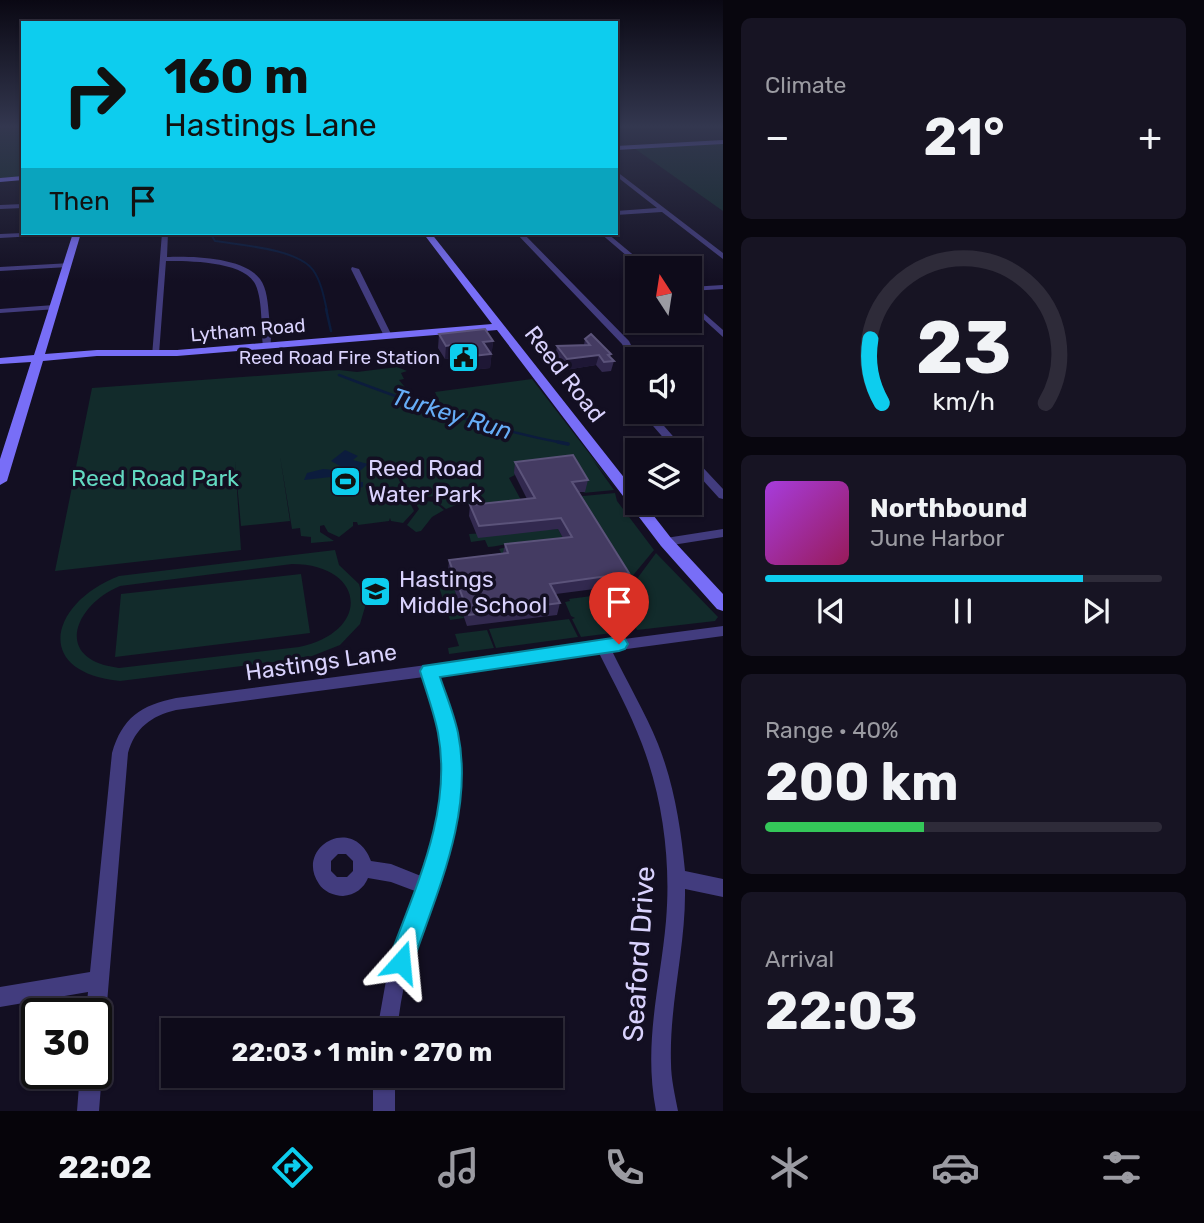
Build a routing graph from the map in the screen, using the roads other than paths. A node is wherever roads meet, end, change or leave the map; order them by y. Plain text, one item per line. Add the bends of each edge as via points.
1 (21, 178) edge
2 (622, 178) edge
3 (0, 180) edge
4 (21, 206) edge
5 (0, 208) edge
6 (662, 210) junction
7 (618, 213) edge
8 (21, 235) edge
9 (76, 235) edge
10 (165, 235) edge
11 (429, 235) edge
12 (521, 235) edge
13 (605, 235) edge
14 (0, 236) edge
15 (631, 256) edge
16 (723, 257) edge
17 (163, 259) junction
18 (68, 265) junction
19 (0, 269) edge
20 (355, 269) dead end
21 (723, 287) edge
22 (702, 288) edge
23 (54, 307) junction
24 (0, 311) edge
25 (702, 315) edge
26 (500, 327) junction
27 (723, 335) edge
28 (388, 336) junction
29 (267, 346) junction
30 (628, 347) edge
31 (155, 354) junction
32 (39, 358) junction
33 (0, 361) edge
34 (657, 424) edge
35 (669, 438) edge
36 (702, 473) edge
37 (0, 481) edge
38 (723, 496) edge
39 (723, 533) edge
40 (666, 542) junction
41 (723, 605) edge
42 (723, 631) edge
43 (602, 646) junction
44 (429, 671) junction
45 (363, 868) dead end
46 (676, 878) junction
47 (426, 887) junction
48 (723, 888) edge
49 (99, 980) junction
50 (0, 997) edge
51 (97, 998) edge
52 (389, 1018) edge
53 (384, 1088) edge
54 (90, 1089) edge
55 (88, 1111) edge
56 (384, 1111) edge
57 (667, 1111) edge

1 - 3 street
2 - 6 street
4 - 5 street
6 - 7 street
6 - 16 street
8 - 14 street
9 - 18 street
10 - 17 street
11 - 26 street, Reed Road
12 - 30 street
13 - 15 street
17 - 29 street via 203,260 253,275 260,284
17 - 31 street
18 - 19 street
18 - 23 street
20 - 28 street
21 - 22 street
23 - 24 street
23 - 32 street
25 - 27 street
26 - 28 street, Lytham Road
26 - 40 street, Reed Road
28 - 29 street, Lytham Road
29 - 31 street, Lytham Road
31 - 32 street, Lytham Road
32 - 33 street, Lytham Road
32 - 37 street
34 - 35 street
36 - 38 street
39 - 40 street
40 - 41 street, Reed Road
42 - 43 street, Hastings Lane
43 - 44 street, Hastings Lane
43 - 46 street, Seaford Drive via 655,758 670,819
44 - 47 street via 448,732 452,791 440,850
44 - 49 street, Hastings Lane via 168,705 136,721 120,753
45 - 47 street
46 - 48 street
46 - 57 street, Seaford Drive via 660,1039
47 - 52 street via 396,978
49 - 50 street
49 - 51 street
53 - 56 street
54 - 55 street

